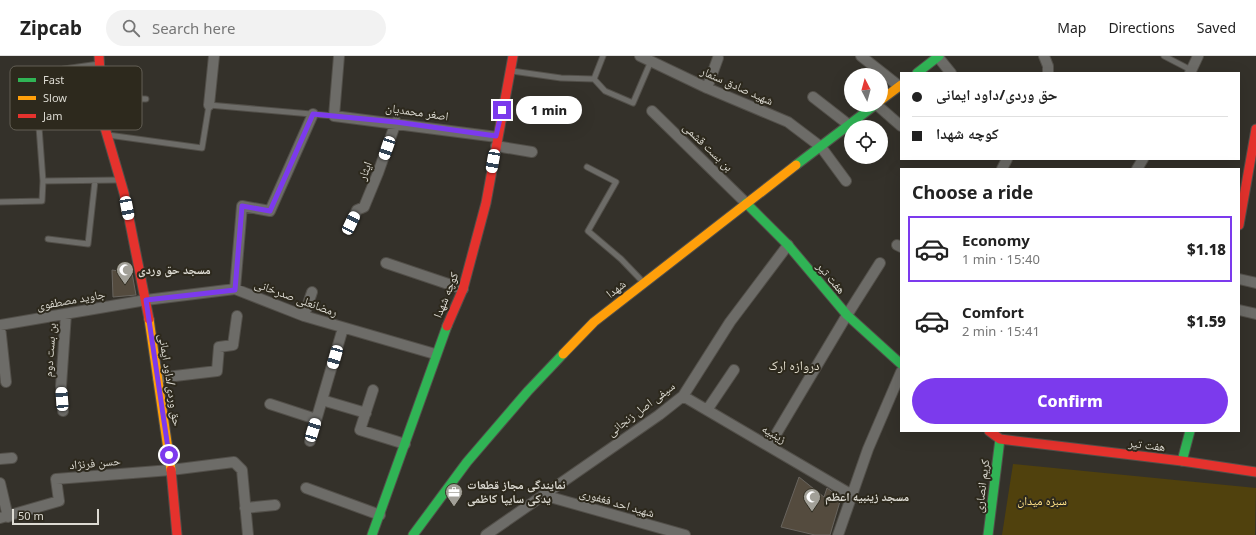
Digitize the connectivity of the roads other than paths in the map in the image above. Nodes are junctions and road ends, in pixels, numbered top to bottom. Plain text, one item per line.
1 (214, 56) edge
2 (339, 56) edge
3 (513, 56) edge
4 (603, 56) edge
5 (640, 56) edge
6 (861, 56) edge
7 (938, 56) edge
8 (1044, 56) edge
9 (1164, 56) edge
10 (1198, 56) edge
11 (718, 58) dead end
12 (100, 60) edge
13 (651, 61) junction
14 (76, 66) edge
15 (510, 71) junction
16 (917, 72) edge
17 (950, 72) edge
18 (1048, 72) edge
19 (1190, 72) edge
20 (594, 78) junction
21 (900, 86) edge
22 (707, 88) junction
23 (888, 95) edge
24 (813, 97) dead end
25 (142, 99) edge
26 (146, 99) dead end
27 (209, 105) junction
28 (652, 111) dead end
29 (867, 112) edge
30 (884, 112) edge
31 (313, 114) junction
32 (334, 116) junction
33 (856, 120) edge
34 (844, 121) edge
35 (396, 122) junction
36 (900, 125) edge
37 (844, 129) edge
38 (1256, 129) edge
39 (39, 130) edge
40 (106, 130) edge
41 (107, 135) junction
42 (496, 141) junction
43 (821, 147) junction
44 (532, 152) dead end
45 (587, 167) dead end
46 (95, 180) junction
47 (120, 180) junction
48 (43, 181) junction
49 (846, 181) dead end
50 (0, 202) edge
51 (746, 203) junction
52 (1240, 220) edge
53 (351, 223) dead end
54 (48, 239) dead end
55 (788, 245) junction
56 (386, 263) dead end
57 (880, 263) dead end
58 (1240, 279) edge
59 (644, 283) junction
60 (1256, 283) edge
61 (235, 290) junction
62 (463, 290) junction
63 (312, 292) dead end
64 (146, 300) junction
65 (1240, 310) edge
66 (66, 314) junction
67 (1256, 314) edge
68 (847, 315) junction
69 (237, 316) dead end
70 (304, 316) junction
71 (0, 326) edge
72 (343, 328) junction
73 (435, 354) junction
74 (900, 363) edge
75 (734, 370) dead end
76 (900, 374) edge
77 (158, 378) junction
78 (6, 382) dead end
79 (373, 390) dead end
80 (683, 396) junction
81 (322, 400) junction
82 (270, 404) dead end
83 (707, 410) junction
84 (63, 411) dead end
85 (366, 413) junction
86 (316, 419) junction
87 (991, 432) edge
88 (1190, 432) edge
89 (1000, 438) edge
90 (310, 441) dead end
91 (405, 444) junction
92 (769, 446) junction
93 (12, 458) dead end
94 (0, 459) edge
95 (1182, 461) junction
96 (171, 470) junction
97 (1256, 472) edge
98 (1256, 477) edge
99 (0, 483) edge
100 (306, 488) dead end
101 (852, 495) junction
102 (543, 496) junction
103 (275, 505) dead end
104 (245, 508) junction
105 (380, 515) junction
106 (4, 517) edge
107 (177, 535) edge
108 (248, 535) edge
109 (372, 535) edge
110 (413, 535) edge
111 (486, 535) edge
112 (685, 535) edge
113 (838, 535) edge
114 (988, 535) edge

1 - 27 street
2 - 32 street
3 - 15 street, کوچه شهدا
4 - 20 lane
5 - 13 street, شهید صادق سنمار
6 - 21 street
7 - 16 street
7 - 17 street
8 - 18 street
9 - 19 lane
10 - 19 street
11 - 22 street
12 - 14 lane
13 - 20 lane
13 - 22 street, شهید صادق سنمار
15 - 20 lane
15 - 42 street, کوچه شهدا
21 - 23 street
22 - 43 street, شهید صادق سنمار
24 - 34 street
25 - 26 lane
27 - 31 lane
27 - 41 lane
28 - 51 street, بن بست قشمی
29 - 33 street, شهدا
30 - 36 street
31 - 32 lane
31 - 61 street
32 - 35 street, اصغر محمدیان
35 - 42 street, اصغر محمدیان
35 - 53 street, ایثار
37 - 43 street, شهدا
38 - 52 street
39 - 48 lane
40 - 41 street, حق وردی/داود ایمانی
41 - 47 street, حق وردی/داود ایمانی
42 - 44 street, اصغر محمدیان
42 - 62 street, کوچه شهدا
43 - 49 street, شهید صادق سنمار
43 - 51 street, شهدا
45 - 59 lane
46 - 47 lane
46 - 48 lane
46 - 54 lane
47 - 64 street, حق وردی/داود ایمانی
48 - 50 lane
51 - 55 street, هفت تیر
51 - 59 street, شهدا
55 - 68 street, هفت تیر
55 - 80 street, سیفی اصل زنجانی
56 - 62 street
57 - 68 street
58 - 60 street
59 - 110 street, شهدا
61 - 64 street, رمضانعلی صدرخانی
61 - 70 street, رمضانعلی صدرخانی
62 - 73 street, کوچه شهدا
63 - 70 street
64 - 66 street, جاوید مصطفوی
64 - 77 street, حق وردی/داود ایمانی
65 - 67 street
66 - 71 street, جاوید مصطفوی
66 - 84 street, بن بست دوم
68 - 74 street, هفت تیر
68 - 92 street
69 - 77 street
70 - 72 street, رمضانعلی صدرخانی
71 - 78 street
72 - 73 street, رمضانعلی صدرخانی
72 - 81 street
73 - 91 street, کوچه شهدا
75 - 83 street
76 - 101 street
77 - 96 street, حق وردی/داود ایمانی
79 - 85 street
80 - 83 street, زینبیه
80 - 102 street, سیفی اصل زنجانی
81 - 85 street
81 - 86 street
82 - 86 street
83 - 92 street, زینبیه
85 - 91 street
86 - 90 street
87 - 89 street, هفت تیر
88 - 95 street
89 - 95 street, هفت تیر
89 - 98 street
89 - 114 street, کریم انصاری
91 - 105 street, کوچه شهدا
92 - 101 street, زینبیه
93 - 94 street
95 - 97 street, هفت تیر
96 - 104 street
96 - 106 street, حسن فرنژاد
96 - 107 street, حق وردی/داود ایمانی
99 - 106 street
100 - 105 street
101 - 113 street
102 - 111 street, سیفی اصل زنجانی
102 - 112 street, شهید احد فغفوری
103 - 104 street
104 - 108 street
105 - 109 street, کوچه شهدا

